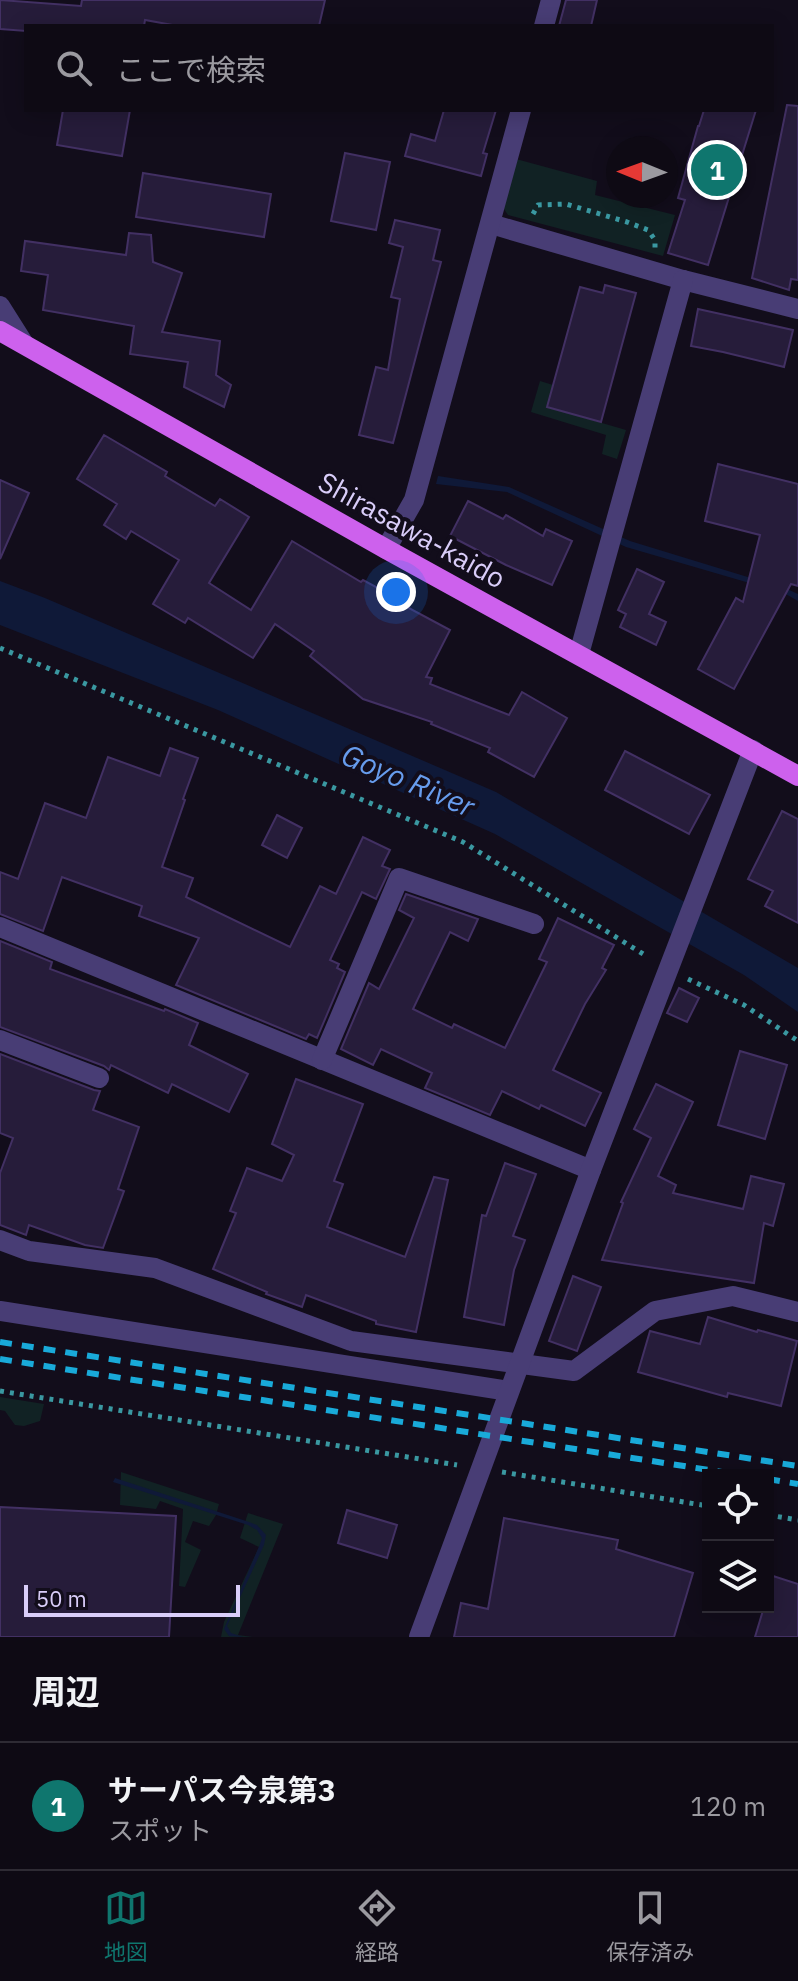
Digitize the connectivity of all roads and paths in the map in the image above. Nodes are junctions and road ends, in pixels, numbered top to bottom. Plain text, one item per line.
1 (551, 0) edge
2 (545, 24) edge
3 (520, 112) edge
4 (491, 224) junction
5 (524, 233) junction
6 (650, 270) junction
7 (683, 280) junction
8 (0, 306) edge
9 (798, 309) edge
10 (0, 331) edge
11 (24, 344) junction
12 (386, 549) junction
13 (0, 648) edge
14 (579, 654) junction
15 (753, 750) junction
16 (798, 776) edge
17 (534, 924) dead end
18 (0, 927) edge
19 (668, 969) junction
20 (0, 1040) edge
21 (798, 1041) edge
22 (322, 1060) junction
23 (99, 1078) dead end
24 (591, 1170) junction
25 (0, 1240) edge
26 (0, 1311) edge
27 (798, 1312) edge
28 (520, 1362) junction
29 (0, 1391) edge
30 (509, 1391) junction
31 (480, 1468) junction
32 (702, 1505) edge
33 (774, 1516) edge
34 (798, 1520) edge
35 (419, 1637) edge

1 - 2 street
3 - 4 street
4 - 5 street
4 - 12 street
5 - 6 street
5 - 6 path
6 - 7 street
7 - 9 street
7 - 14 street
8 - 11 street
10 - 11 main road, Shirasawa-kaido
11 - 12 main road, Shirasawa-kaido
12 - 14 main road, Shirasawa-kaido
13 - 19 path
14 - 15 main road, Shirasawa-kaido
15 - 16 main road, Shirasawa-kaido
15 - 19 street
17 - 22 street
18 - 22 street
19 - 21 path
19 - 24 street
20 - 23 street
22 - 24 street
24 - 28 street
25 - 28 street
26 - 30 street
27 - 28 street
28 - 30 street
29 - 31 path
30 - 31 street
31 - 32 path
31 - 35 street
33 - 34 path

